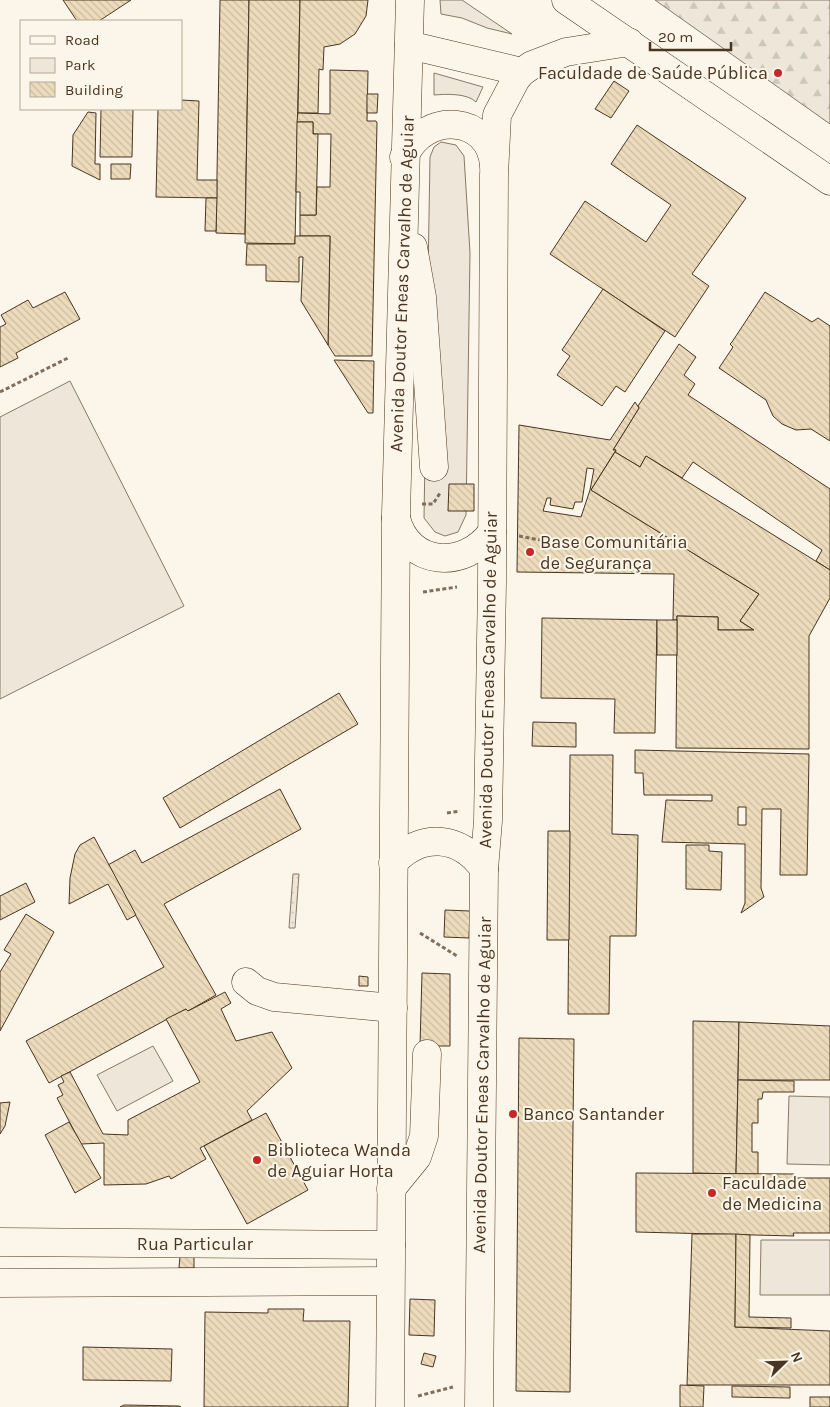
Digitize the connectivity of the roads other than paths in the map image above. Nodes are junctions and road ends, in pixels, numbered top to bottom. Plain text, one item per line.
1 (410, 0) edge
2 (566, 0) edge
3 (629, 42) junction
4 (409, 45) junction
5 (522, 72) junction
6 (404, 157) junction
7 (494, 175) junction
8 (830, 181) edge
9 (402, 220) junction
10 (434, 467) dead end
11 (396, 514) junction
12 (492, 532) junction
13 (393, 863) junction
14 (484, 869) junction
15 (246, 982) dead end
16 (393, 1008) junction
17 (427, 1054) dead end
18 (391, 1189) junction
19 (0, 1242) edge
20 (390, 1245) junction
21 (390, 1281) junction
22 (0, 1283) edge
23 (390, 1405) edge
24 (480, 1407) edge

1 - 4 street, Avenida Doutor Eneas Carvalho de Aguiar
2 - 3 street
3 - 5 street, Avenida Doutor Eneas Carvalho de Aguiar
3 - 8 street
4 - 5 street
4 - 6 street, Avenida Doutor Eneas Carvalho de Aguiar
5 - 7 street, Avenida Doutor Eneas Carvalho de Aguiar
6 - 7 street
6 - 9 street, Avenida Doutor Eneas Carvalho de Aguiar
7 - 12 street, Avenida Doutor Eneas Carvalho de Aguiar
9 - 10 street
9 - 11 street, Avenida Doutor Eneas Carvalho de Aguiar
11 - 12 street
11 - 13 street, Avenida Doutor Eneas Carvalho de Aguiar
12 - 14 street, Avenida Doutor Eneas Carvalho de Aguiar
13 - 14 street
13 - 16 street, Avenida Doutor Eneas Carvalho de Aguiar
14 - 24 street, Avenida Doutor Eneas Carvalho de Aguiar
15 - 16 street
16 - 18 street, Avenida Doutor Eneas Carvalho de Aguiar
17 - 18 street
18 - 20 street, Avenida Doutor Eneas Carvalho de Aguiar
19 - 20 street, Rua Particular
20 - 21 street, Avenida Doutor Eneas Carvalho de Aguiar
21 - 22 street
21 - 23 street, Avenida Doutor Eneas Carvalho de Aguiar

